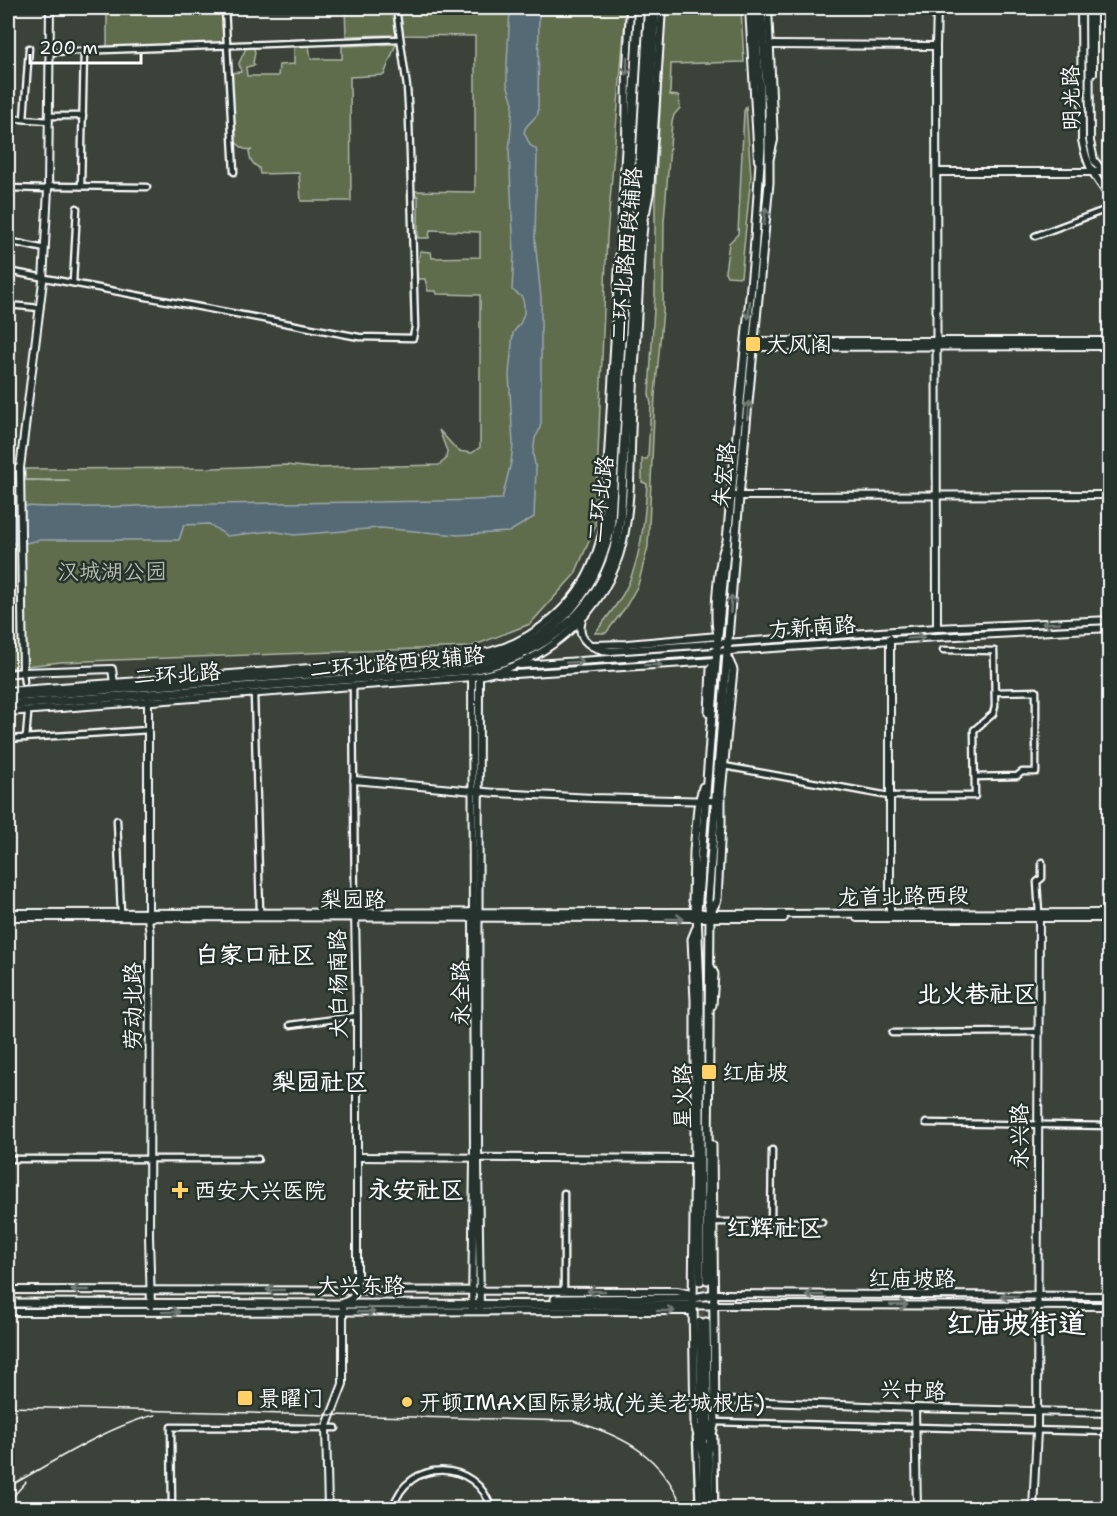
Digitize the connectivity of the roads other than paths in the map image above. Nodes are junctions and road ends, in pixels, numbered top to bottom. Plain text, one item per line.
1 (50, 8) edge
2 (225, 8) edge
3 (396, 8) edge
4 (630, 8) edge
5 (639, 8) edge
6 (649, 8) edge
7 (655, 8) edge
8 (662, 8) edge
9 (749, 8) edge
10 (754, 8) edge
11 (761, 8) edge
12 (768, 8) edge
13 (937, 8) edge
14 (1082, 8) edge
15 (1091, 8) edge
16 (400, 39) junction
17 (763, 41) junction
18 (226, 45) junction
19 (936, 46) junction
20 (29, 48) dead end
21 (84, 51) junction
22 (50, 52) junction
23 (1085, 66) junction
24 (1090, 100) junction
25 (83, 116) junction
26 (8, 118) edge
27 (49, 118) junction
28 (24, 119) junction
29 (759, 170) junction
30 (234, 172) dead end
31 (937, 172) junction
32 (1090, 172) junction
33 (1106, 172) edge
34 (1110, 182) edge
35 (81, 186) junction
36 (147, 187) dead end
37 (8, 188) edge
38 (48, 188) junction
39 (1110, 196) edge
40 (649, 200) junction
41 (77, 208) dead end
42 (1110, 208) edge
43 (643, 217) junction
44 (1035, 236) dead end
45 (639, 237) junction
46 (8, 241) edge
47 (45, 249) junction
48 (8, 271) edge
49 (44, 278) junction
50 (73, 283) junction
51 (8, 305) edge
52 (40, 308) junction
53 (1110, 341) edge
54 (938, 343) junction
55 (754, 344) junction
56 (1110, 346) edge
57 (8, 468) edge
58 (20, 468) junction
59 (1110, 495) edge
60 (730, 496) junction
61 (937, 496) junction
62 (739, 497) junction
63 (582, 619) junction
64 (1110, 620) edge
65 (937, 628) junction
66 (1110, 628) edge
67 (890, 632) junction
68 (718, 639) junction
69 (890, 640) junction
70 (729, 642) junction
71 (943, 650) dead end
72 (717, 652) junction
73 (728, 655) junction
74 (716, 661) junction
75 (517, 666) junction
76 (23, 672) junction
77 (490, 673) junction
78 (8, 674) edge
79 (476, 676) junction
80 (24, 682) dead end
81 (114, 683) junction
82 (353, 685) junction
83 (8, 691) edge
84 (995, 692) junction
85 (254, 693) junction
86 (8, 697) edge
87 (148, 700) junction
88 (8, 705) edge
89 (8, 712) edge
90 (28, 714) dead end
91 (148, 730) junction
92 (26, 738) junction
93 (8, 739) edge
94 (723, 766) junction
95 (975, 777) junction
96 (354, 780) junction
97 (476, 791) junction
98 (889, 796) junction
99 (703, 800) junction
100 (718, 803) junction
101 (117, 820) dead end
102 (1042, 862) dead end
103 (260, 912) junction
104 (122, 913) junction
105 (355, 914) junction
106 (1110, 914) edge
107 (8, 915) edge
108 (148, 915) junction
109 (476, 915) junction
110 (709, 916) junction
111 (890, 916) junction
112 (1039, 916) junction
113 (698, 918) junction
114 (1110, 918) edge
115 (708, 962) junction
116 (694, 988) junction
117 (700, 1008) junction
118 (357, 1016) junction
119 (290, 1025) dead end
120 (1038, 1032) junction
121 (892, 1033) dead end
122 (697, 1044) junction
123 (697, 1091) junction
124 (926, 1123) dead end
125 (1037, 1124) junction
126 (1110, 1126) edge
127 (695, 1131) junction
128 (708, 1131) junction
129 (700, 1144) junction
130 (712, 1149) junction
131 (772, 1150) dead end
132 (357, 1157) junction
133 (150, 1158) junction
134 (9, 1159) edge
135 (258, 1159) dead end
136 (476, 1159) junction
137 (694, 1159) junction
138 (564, 1193) dead end
139 (714, 1222) junction
140 (771, 1222) junction
141 (822, 1222) dead end
142 (8, 1290) edge
143 (150, 1290) junction
144 (357, 1291) junction
145 (564, 1291) junction
146 (714, 1294) junction
147 (1110, 1296) edge
148 (1037, 1297) junction
149 (351, 1299) junction
150 (476, 1300) junction
151 (8, 1301) edge
152 (151, 1301) junction
153 (343, 1303) junction
154 (693, 1304) junction
155 (714, 1305) junction
156 (1036, 1306) junction
157 (1110, 1306) edge
158 (8, 1312) edge
159 (151, 1312) junction
160 (343, 1312) junction
161 (703, 1322) tunnel mouth
162 (715, 1400) junction
163 (915, 1408) junction
164 (1037, 1412) junction
165 (1110, 1413) edge
166 (714, 1421) junction
167 (695, 1425) junction
168 (915, 1426) junction
169 (326, 1428) junction
170 (336, 1428) dead end
171 (1037, 1431) junction
172 (1110, 1432) edge
173 (705, 1450) junction
174 (172, 1509) edge
175 (328, 1509) edge
176 (393, 1509) edge
177 (491, 1509) edge
178 (699, 1509) edge
179 (704, 1509) edge
180 (710, 1509) edge
181 (715, 1509) edge
182 (917, 1509) edge
183 (1033, 1509) edge

1 - 22 main road
2 - 18 street
3 - 16 street
4 -> 81 main road, 二环北路西段辅路
5 - 86 highway, 二环北路
6 - 45 highway, 二环北路
7 - 43 highway
8 - 40 main road, 二环北路西段辅路
9 - 29 main road, 朱宏路
10 - 17 highway
11 - 17 highway
12 - 17 main road
13 - 19 main road
14 - 23 main road
15 - 23 main road, 明光路
15 - 24 main road
16 - 18 street
16 - 50 street
17 - 19 main road
17 - 29 main road, 朱宏路
55 -> 17 main road, 朱宏路
18 - 21 street
18 - 30 street
19 - 31 main road
20 - 28 street
21 - 22 street
21 - 25 street
22 - 27 main road
23 - 24 main road, 明光路
23 - 32 main road, 明光路
24 - 33 main road, 明光路
25 - 27 street
25 - 35 street
26 - 28 street
27 - 28 street
27 - 38 main road
29 -> 60 main road, 朱宏路
31 - 32 main road
31 - 54 main road
32 - 33 main road
32 - 39 main road, 明光路
33 - 34 main road, 明光路
35 - 36 street
35 - 38 street
37 - 38 street
38 - 47 main road
40 - 43 main road
40 - 45 main road, 二环北路西段辅路
41 - 50 street
42 - 44 street
43 - 45 highway
45 - 63 main road, 二环北路西段辅路
45 - 88 highway, 二环北路
46 - 47 street
47 - 49 main road
48 - 49 street
49 - 50 street
49 - 52 main road
51 - 52 street
52 - 58 main road
53 - 54 main road
54 - 55 main road
54 - 56 main road
54 - 61 main road
62 -> 55 main road, 朱宏路
57 - 58 street
58 - 76 main road
59 - 61 main road
60 - 62 main road
60 - 68 main road, 朱宏路
61 - 62 main road
61 - 65 main road
70 -> 62 main road, 朱宏路
63 - 68 main road, 方新南路
63 - 75 main road, 二环北路西段辅路
64 -> 65 main road, 方新南路
65 - 67 main road, 方新南路
69 -> 66 main road, 方新南路
67 - 69 main road
67 - 70 main road, 方新南路
68 - 70 main road, 方新南路
68 - 72 main road, 朱宏路
69 - 73 main road, 方新南路
69 - 98 main road
70 - 73 main road, 朱宏路
71 - 84 street
72 - 73 main road, 方新南路
72 - 74 main road, 朱宏路
75 -> 72 main road, 方新南路
73 - 94 main road
73 - 100 main road, 朱宏路
77 -> 74 main road
74 - 99 main road, 朱宏路
75 - 77 main road, 二环北路西段辅路
76 - 78 main road
76 - 80 street
76 - 81 main road
77 - 79 main road, 二环北路西段辅路
79 - 82 main road, 二环北路西段辅路
79 - 97 main road, 永全路
81 - 83 main road, 二环北路西段辅路
82 - 85 main road, 二环北路西段辅路
82 - 96 street, 大白杨南路
84 - 95 street
84 - 95 street
85 - 87 main road, 二环北路西段辅路
85 - 103 street
87 - 89 main road, 二环北路西段辅路
87 - 91 main road, 劳动北路
90 - 92 street
91 - 92 street
91 - 108 main road, 劳动北路
92 - 93 street
94 - 98 street
94 - 100 main road
95 - 98 street
96 - 97 main road
96 - 105 street, 大白杨南路
97 - 99 main road
97 - 109 main road, 永全路
98 - 111 main road
99 - 100 main road
99 - 113 main road, 朱宏路
100 - 110 main road, 朱宏路
101 - 104 street
102 - 112 street, 永兴路
103 - 105 main road, 梨园路
103 - 108 main road, 梨园路
104 - 107 main road, 梨园路
104 - 108 main road, 梨园路
105 - 108 main road, 梨园路
105 - 109 main road, 梨园路
105 - 118 main road, 大白杨南路
106 - 112 main road, 龙首北路西段
107 - 108 main road, 梨园路
108 - 133 main road, 劳动北路
109 - 113 main road, 梨园路
109 - 136 main road, 永全路
110 - 111 main road, 龙首北路西段
110 - 113 main road, 龙首北路西段
110 - 115 main road, 星火路
111 - 112 main road, 龙首北路西段
112 - 114 main road, 龙首北路西段
112 - 120 main road, 永兴路
113 - 116 main road
113 - 117 main road, 星火路
115 - 128 main road, 星火路
115 - 130 main road
116 - 117 main road
116 - 122 main road
117 - 122 main road, 星火路
118 - 119 street
118 - 132 main road, 大白杨南路
120 - 121 street
120 - 125 main road, 永兴路
122 - 123 main road, 星火路
123 - 127 main road
123 - 129 main road, 星火路
124 - 125 street
125 - 126 street
125 - 148 main road, 永兴路
127 - 129 main road
127 - 137 main road
128 - 129 main road, 星火路
128 - 130 main road
130 - 139 main road
131 - 140 street
132 - 136 main road
132 - 144 main road, 大白杨南路
133 - 134 street
133 - 135 street
133 - 143 main road, 劳动北路
136 - 137 main road
136 - 150 main road, 永全路
137 - 154 main road
138 - 145 street
139 - 140 street
139 - 146 main road
140 - 141 street
143 -> 142 main road
144 -> 143 main road
143 - 152 main road, 劳动北路
144 - 149 main road
144 - 150 main road
145 - 150 main road
154 -> 145 main road
148 -> 146 main road, 红庙坡路
146 - 154 main road, 大兴东路
146 - 155 main road
147 - 148 main road, 红庙坡路
148 - 156 main road, 永兴路
149 - 150 main road, 大兴东路
149 - 152 main road, 大兴东路
149 - 153 main road
150 - 153 main road, 大兴东路
150 - 154 main road, 大兴东路
150 -> 154 main road
160 -> 150 main road, 永全路
151 - 152 main road, 大兴东路
152 - 153 main road, 大兴东路
152 - 159 main road, 劳动北路
153 - 160 main road
154 - 155 main road, 大兴东路
154 - 167 main road
155 -> 156 main road, 红庙坡路
155 - 162 main road
156 - 157 main road, 红庙坡路
156 - 164 main road, 永兴路
158 - 159 main road
159 -> 160 main road
160 - 169 main road
161 - 173 main road
162 - 163 main road, 兴中路
162 - 166 main road
163 - 164 main road, 兴中路
163 - 168 main road
164 - 165 main road, 兴中路
164 - 171 main road, 永兴路
166 - 168 street
166 - 173 main road
166 - 181 street
167 - 173 main road
167 - 178 street
168 - 171 street
168 - 182 main road
169 - 170 street
169 - 174 street
169 - 175 main road
171 - 172 street
171 - 183 main road, 永兴路
173 - 179 main road
173 - 180 main road
176 - 177 street

